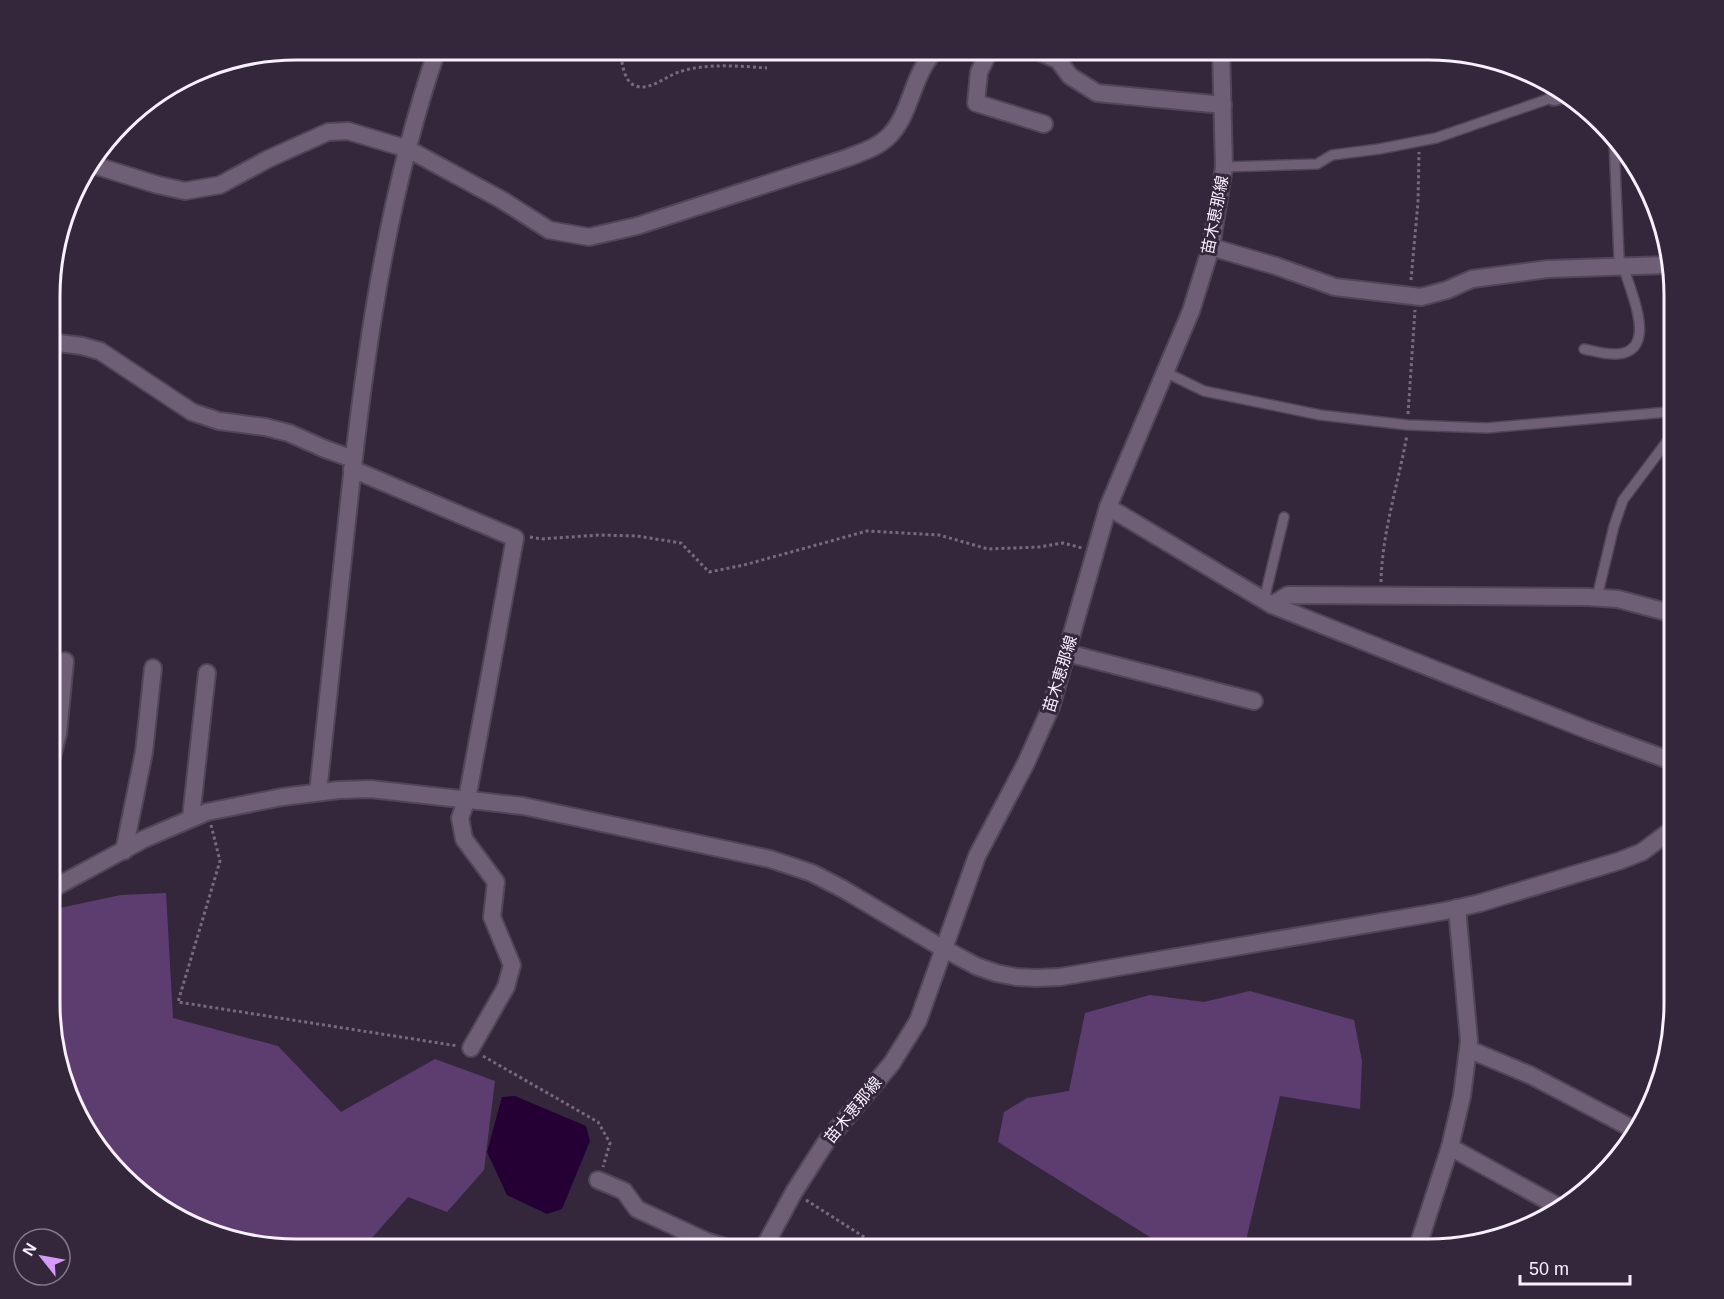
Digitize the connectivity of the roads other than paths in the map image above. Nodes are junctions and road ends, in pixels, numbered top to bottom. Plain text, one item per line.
1 (434, 60) edge
2 (927, 60) edge
3 (985, 60) edge
4 (1058, 60) edge
5 (1221, 60) edge
6 (1555, 97) edge
7 (1223, 105) junction
8 (1044, 124) dead end
9 (408, 149) junction
10 (1614, 151) edge
11 (99, 167) edge
12 (1224, 167) junction
13 (1211, 247) junction
14 (1662, 266) edge
15 (1624, 267) junction
16 (60, 343) edge
17 (1584, 349) dead end
18 (1165, 372) junction
19 (1664, 412) edge
20 (1664, 446) edge
21 (353, 464) junction
22 (1108, 507) junction
23 (1284, 517) dead end
24 (1597, 597) junction
25 (1268, 603) junction
26 (1664, 611) edge
27 (1067, 653) junction
28 (65, 661) dead end
29 (153, 668) dead end
30 (207, 673) dead end
31 (60, 693) edge
32 (1254, 701) dead end
33 (1664, 758) edge
34 (318, 792) junction
35 (468, 799) junction
36 (191, 818) junction
37 (1664, 837) edge
38 (124, 851) junction
39 (60, 885) edge
40 (1457, 908) junction
41 (944, 949) junction
42 (471, 1048) road end
43 (1468, 1049) junction
44 (1629, 1127) edge
45 (1450, 1147) junction
46 (598, 1180) road end
47 (1552, 1203) edge
48 (703, 1239) edge
49 (768, 1239) edge
50 (1424, 1239) edge

1 - 9 street
2 - 9 street
3 - 8 street
4 - 7 street
5 - 7 street, 苗木恵那線
6 - 12 lane
7 - 12 street, 苗木恵那線
9 - 11 street
9 - 21 street
10 - 15 lane
12 - 13 street, 苗木恵那線
13 - 15 street
13 - 18 street, 苗木恵那線
14 - 15 street
15 - 17 lane
16 - 21 street
18 - 19 lane
18 - 22 street, 苗木恵那線
20 - 24 lane
21 - 34 street
21 - 35 street
22 - 25 street
22 - 27 street, 苗木恵那線
23 - 25 lane
24 - 25 street
24 - 26 street
25 - 33 street
27 - 32 street
27 - 41 street, 苗木恵那線
28 - 31 street
29 - 38 street
30 - 36 street
34 - 35 street
34 - 36 street
35 - 41 street
35 - 42 street
36 - 38 street
37 - 40 street
38 - 39 street
40 - 41 street
40 - 43 street
41 - 49 street, 苗木恵那線
43 - 44 street
43 - 45 street
45 - 47 street
45 - 50 street
46 - 48 street

